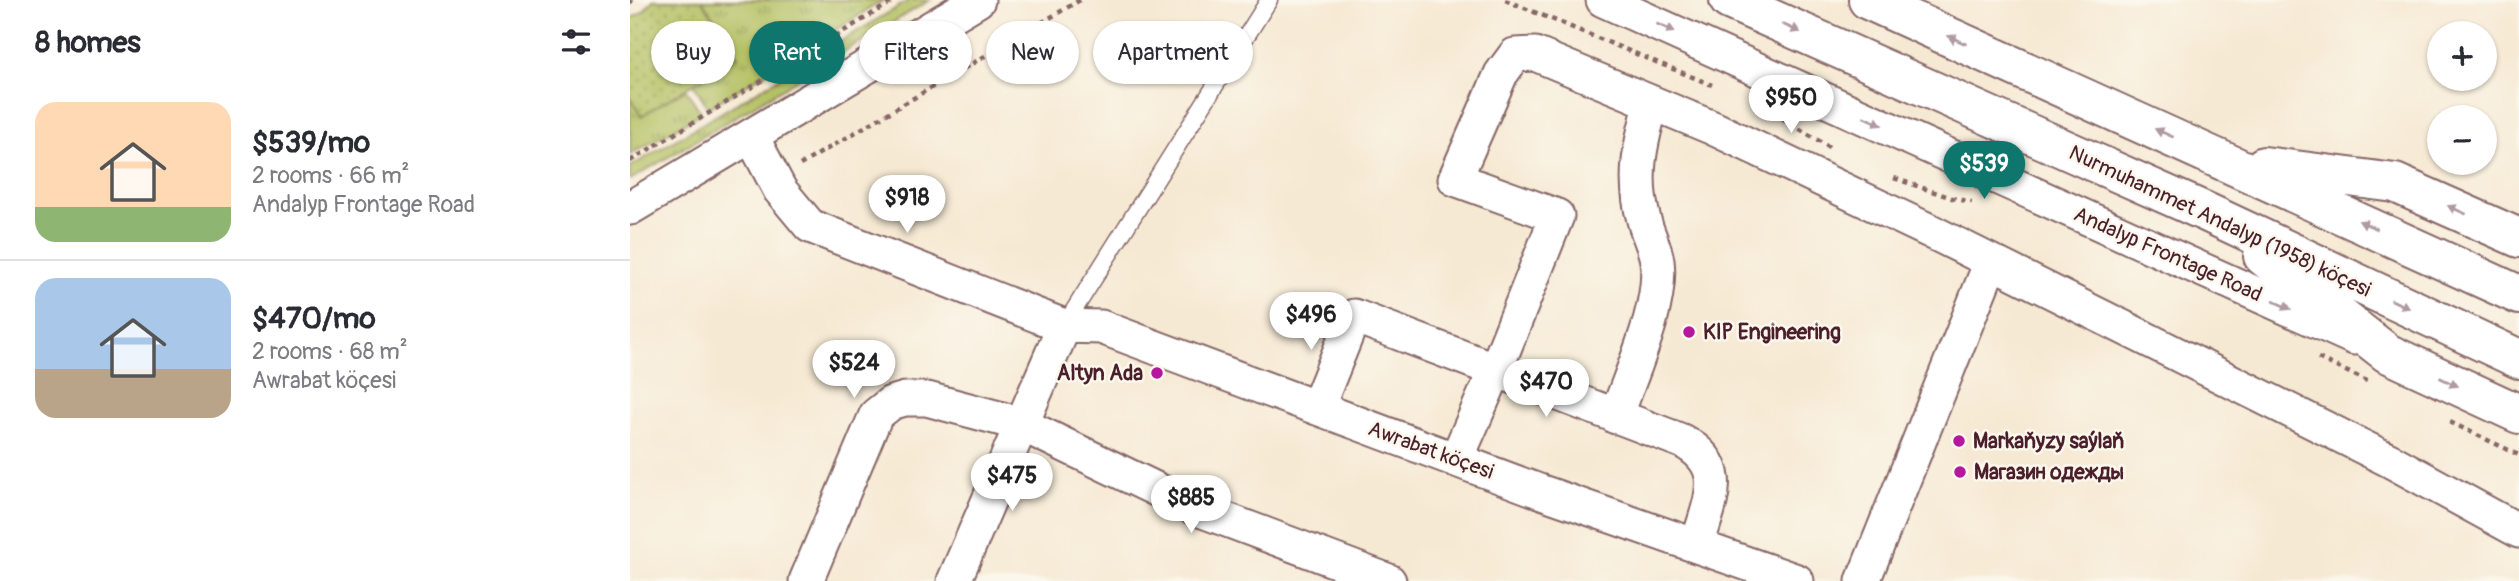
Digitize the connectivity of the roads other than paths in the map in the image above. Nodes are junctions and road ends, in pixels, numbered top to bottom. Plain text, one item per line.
1 (978, 0) edge
2 (1269, 0) edge
3 (1729, 0) edge
4 (1868, 0) edge
5 (1621, 4) edge
6 (1652, 103) junction
7 (752, 137) junction
8 (2226, 161) junction
9 (630, 208) edge
10 (2206, 212) junction
11 (2519, 238) edge
12 (1992, 262) junction
13 (2519, 295) edge
14 (1064, 326) junction
15 (2519, 359) edge
16 (2378, 368) junction
17 (1496, 369) junction
18 (1317, 408) junction
19 (2519, 414) edge
20 (1616, 416) junction
21 (1021, 424) junction
22 (1456, 460) junction
23 (2519, 531) edge
24 (1697, 546) junction
25 (806, 581) edge
26 (954, 581) edge
27 (1389, 581) edge
28 (1797, 581) edge
29 (1863, 581) edge

1 - 7 street
2 - 14 lane
3 -> 10 main road, Nurmuhammet Andalyp (1958) köçesi
8 -> 4 main road
5 -> 16 street, Andalyp Frontage Road
6 - 12 street
6 - 17 street
6 - 20 street
7 - 9 street
7 - 14 street, Awrabat köçesi
11 -> 8 main road
13 -> 8 main road
10 -> 15 main road, Nurmuhammet Andalyp (1958) köçesi
10 - 16 main road
12 - 23 street
12 - 29 street
14 - 18 street, Awrabat köçesi
14 - 21 street
16 -> 19 main road
17 - 18 street
17 - 20 street
17 - 22 street
18 - 22 street, Awrabat köçesi
20 - 24 street
21 - 25 street
21 - 26 street
21 - 27 street
22 - 24 street, Awrabat köçesi
24 - 28 street, Awrabat köçesi

